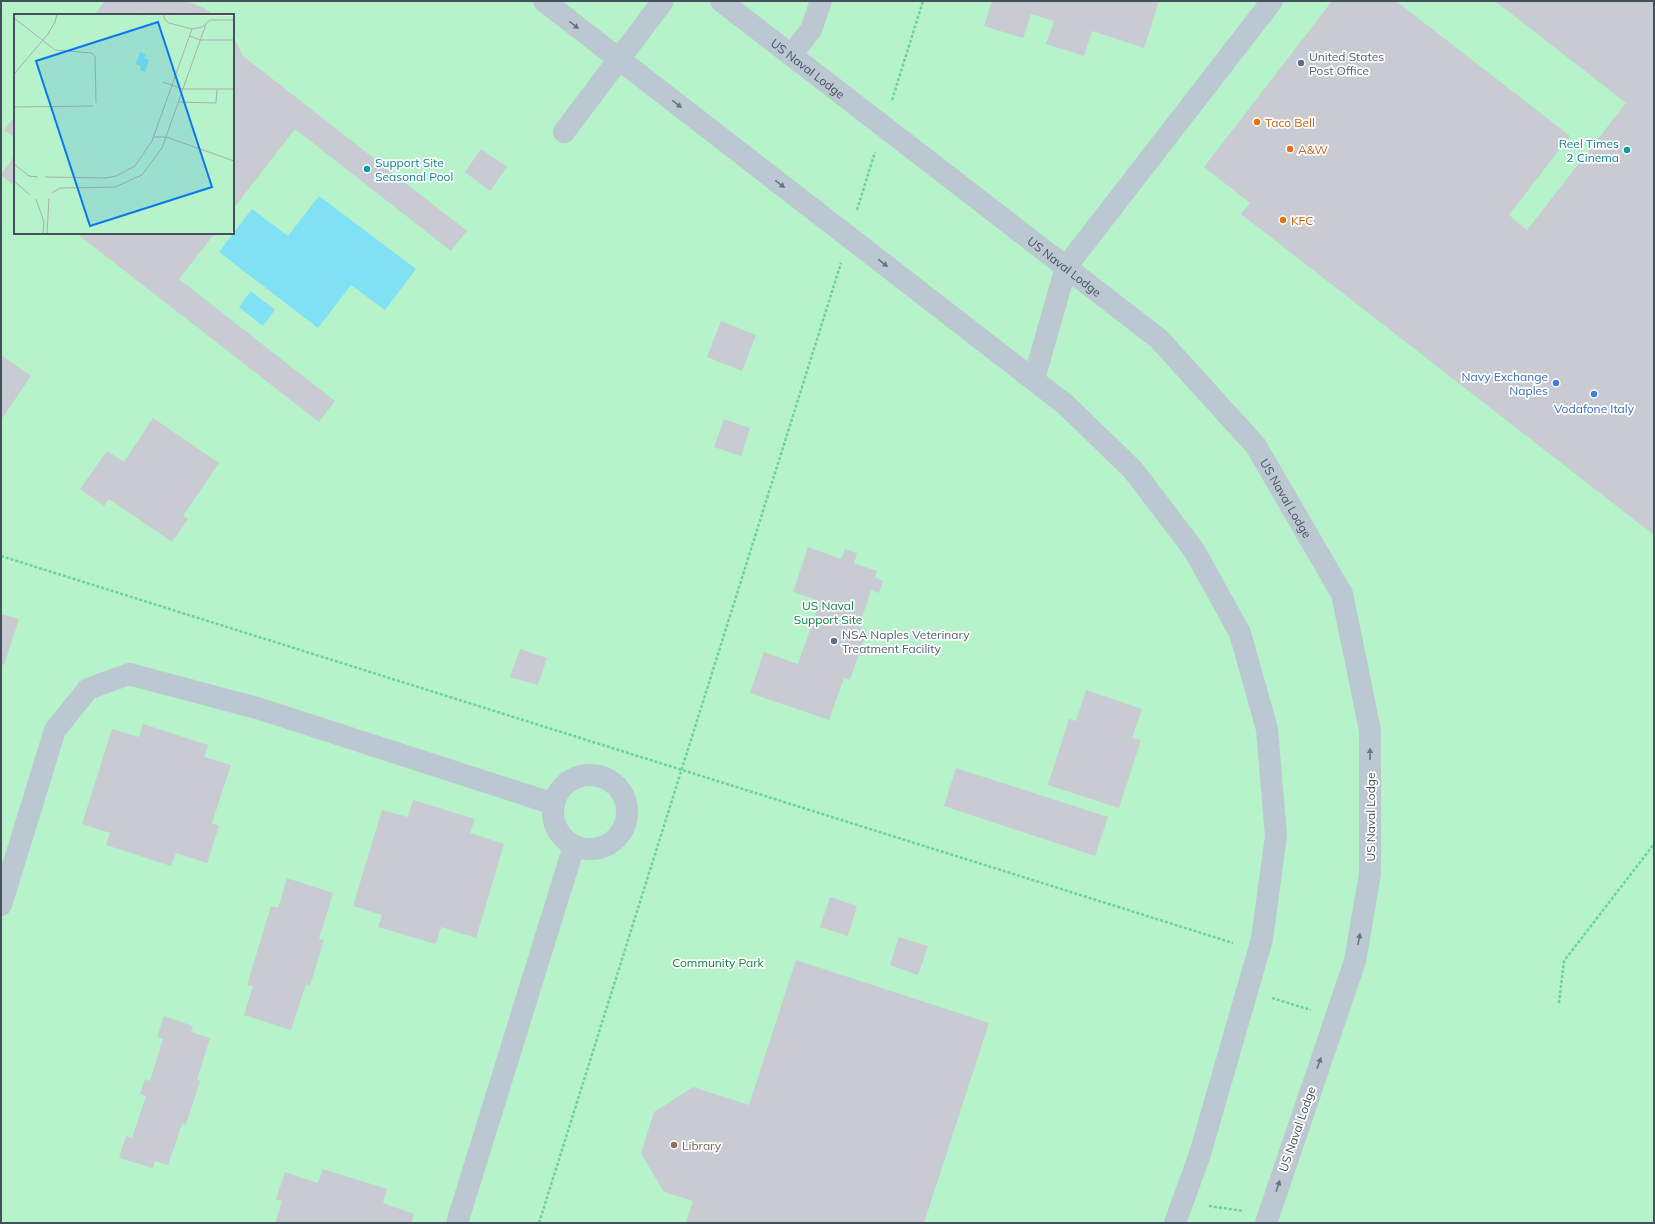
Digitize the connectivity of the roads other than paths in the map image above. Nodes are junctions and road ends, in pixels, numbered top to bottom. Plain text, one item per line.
1 (544, 1) edge
2 (663, 1) edge
3 (721, 1) edge
4 (821, 1) edge
5 (1272, 1) edge
6 (791, 55) junction
7 (619, 59) junction
8 (564, 132) dead end
9 (1066, 267) junction
10 (1034, 379) junction
11 (554, 804) junction
12 (574, 846) junction
13 (1, 905) edge
14 (1267, 1219) edge
15 (457, 1223) edge
16 (1175, 1223) edge

1 -> 7 street
2 - 7 street
3 - 6 street, US Naval Lodge
4 - 6 street
5 - 9 street
6 - 9 street, US Naval Lodge
7 - 8 street
7 -> 10 street
9 - 10 street
14 -> 9 street, US Naval Lodge
10 - 16 street
11 - 12 street
11 - 12 street
11 - 13 street
12 - 15 street

